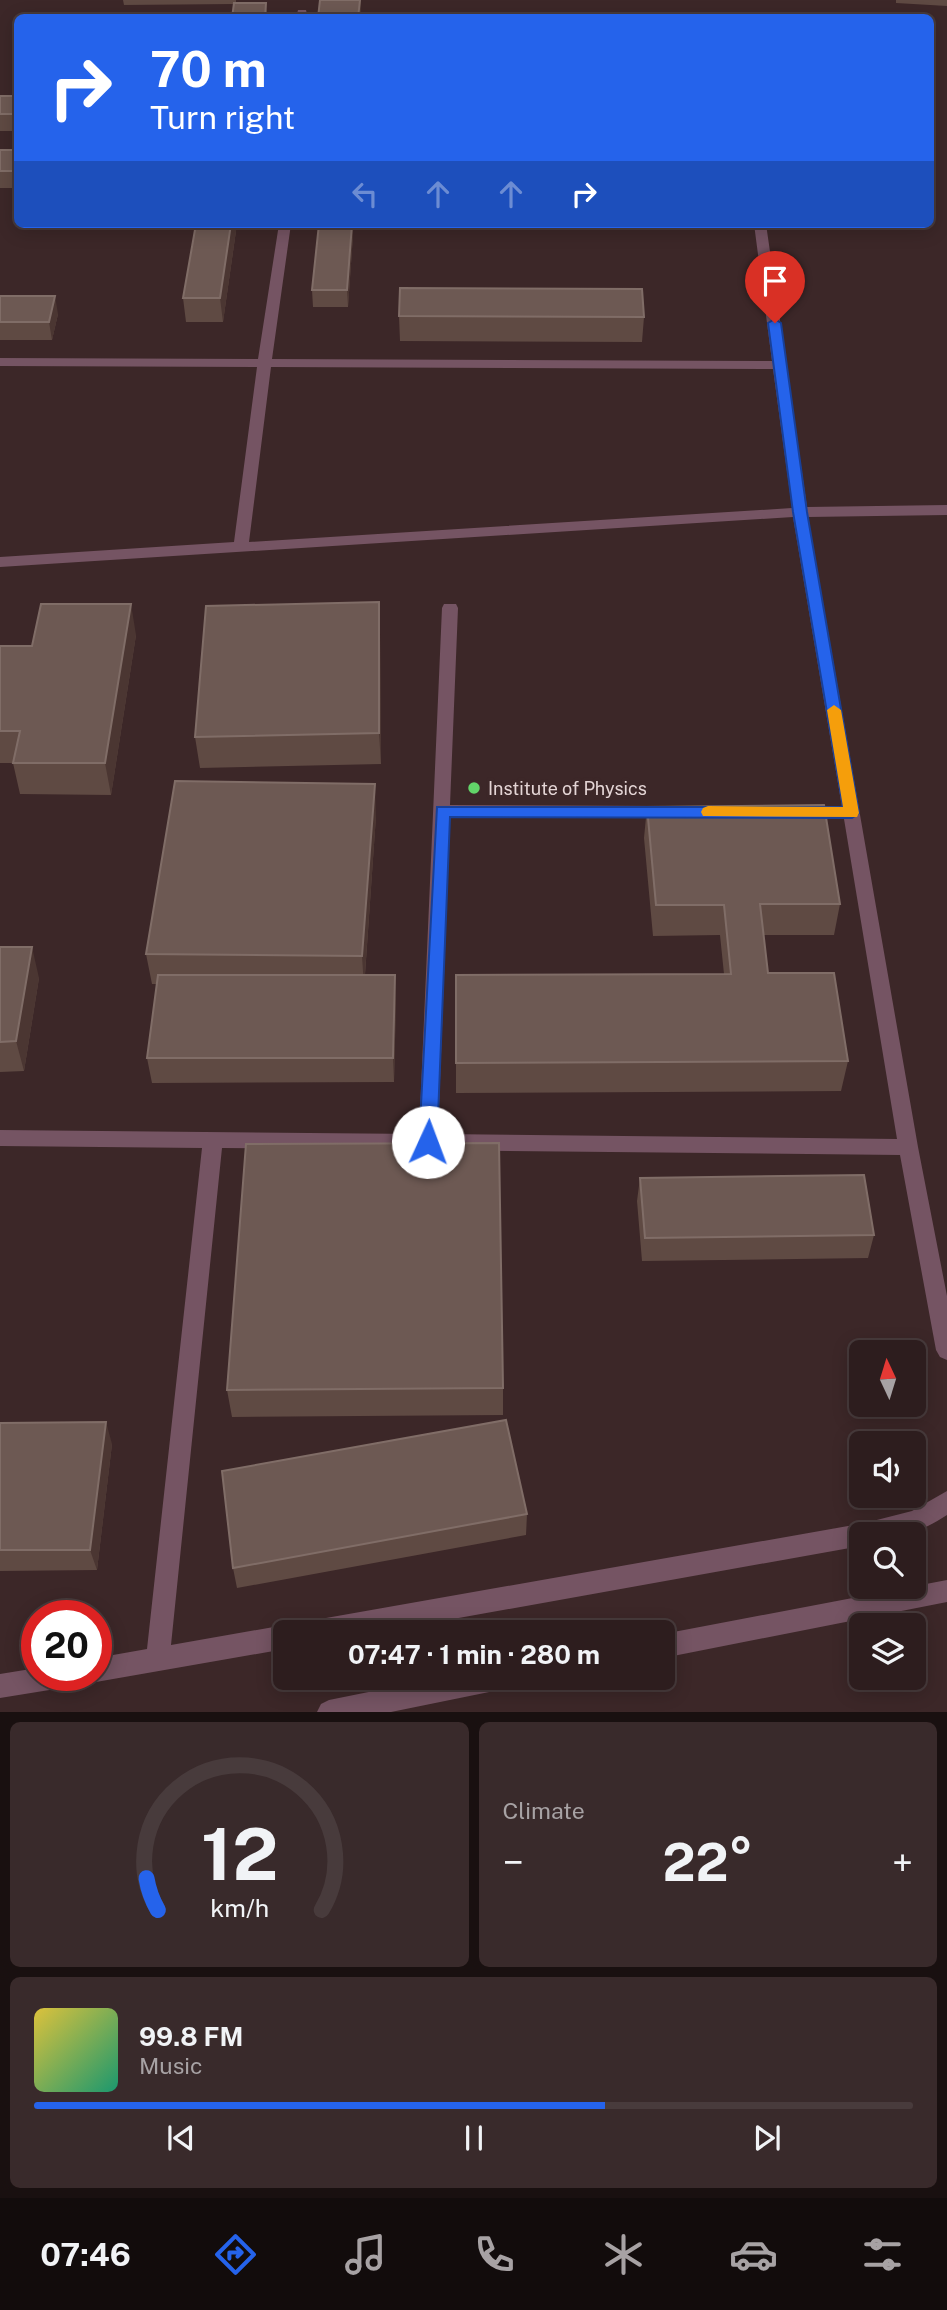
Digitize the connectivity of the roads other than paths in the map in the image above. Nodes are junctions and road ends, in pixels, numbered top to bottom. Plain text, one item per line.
1 (284, 228) edge
2 (761, 228) edge
3 (0, 362) edge
4 (264, 364) junction
5 (780, 365) junction
6 (947, 510) edge
7 (800, 512) junction
8 (241, 546) junction
9 (0, 562) edge
10 (450, 608) dead end
11 (442, 811) junction
12 (688, 812) edge
13 (783, 812) edge
14 (852, 813) junction
15 (0, 1138) edge
16 (214, 1140) junction
17 (428, 1142) junction
18 (908, 1147) junction
19 (947, 1350) edge
20 (947, 1502) edge
21 (947, 1591) edge
22 (382, 1620) edge
23 (273, 1639) edge
24 (675, 1644) edge
25 (158, 1660) junction
26 (112, 1667) edge
27 (21, 1683) edge
28 (0, 1686) edge
29 (439, 1690) edge
30 (329, 1712) edge

1 - 4 street
2 - 5 street
3 - 4 street
4 - 5 street
4 - 8 street
5 - 7 street
6 - 7 street
7 - 8 street
7 - 14 street
8 - 9 street
10 - 11 street
11 - 12 street
11 - 17 street
13 - 14 street
14 - 18 street
15 - 16 street
16 - 17 street
16 - 25 street
17 - 18 street
18 - 19 street
20 - 22 street
21 - 24 street
23 - 25 street
25 - 26 street
27 - 28 street
29 - 30 street

